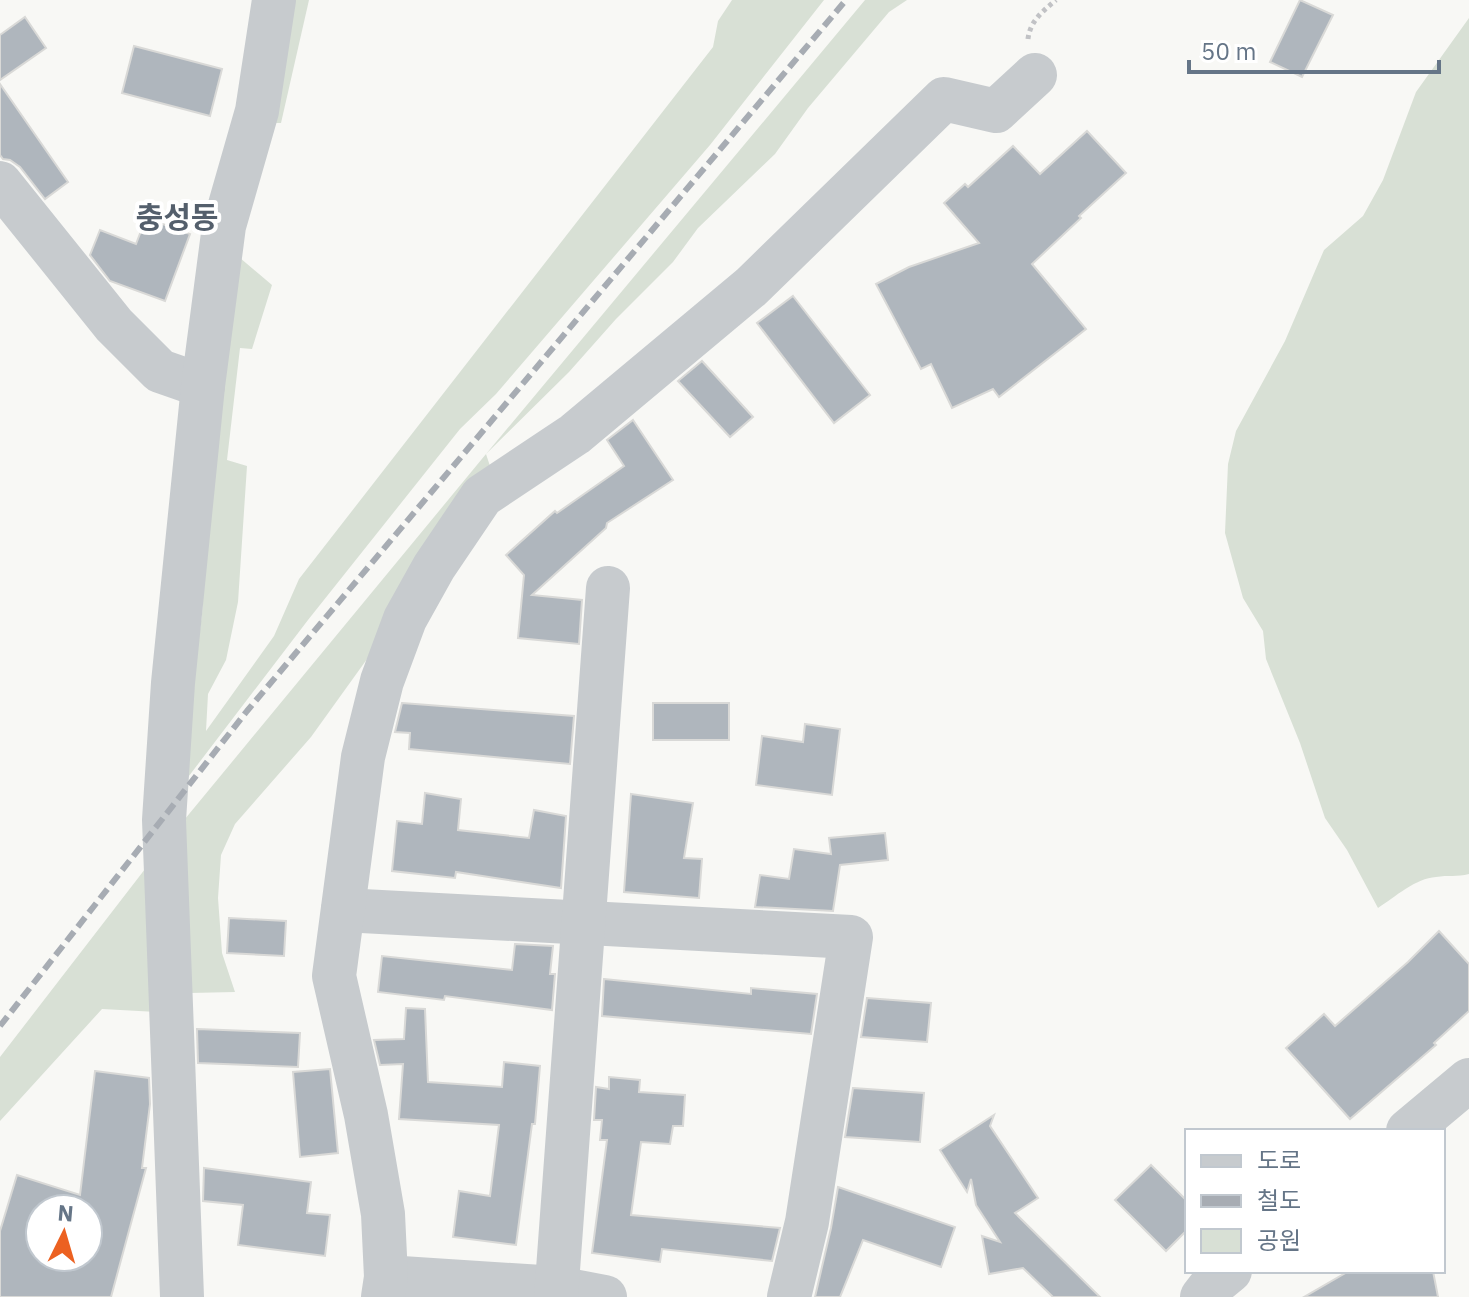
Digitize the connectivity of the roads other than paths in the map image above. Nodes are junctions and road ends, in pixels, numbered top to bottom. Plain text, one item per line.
1 (274, 0) edge
2 (1035, 75) dead end
3 (0, 183) edge
4 (203, 386) junction
5 (608, 588) dead end
6 (343, 910) junction
7 (584, 924) junction
8 (1469, 1080) edge
9 (1410, 1129) edge
10 (1228, 1273) edge
11 (385, 1287) edge
12 (557, 1292) edge
13 (182, 1297) edge
14 (605, 1297) edge
15 (789, 1297) edge
16 (1202, 1297) edge

1 - 4 street
2 - 6 street
3 - 4 street
4 - 13 street
5 - 7 street
6 - 7 street
6 - 11 street
7 - 12 street
7 - 15 street
8 - 9 street
10 - 16 street
11 - 12 street
12 - 14 street

